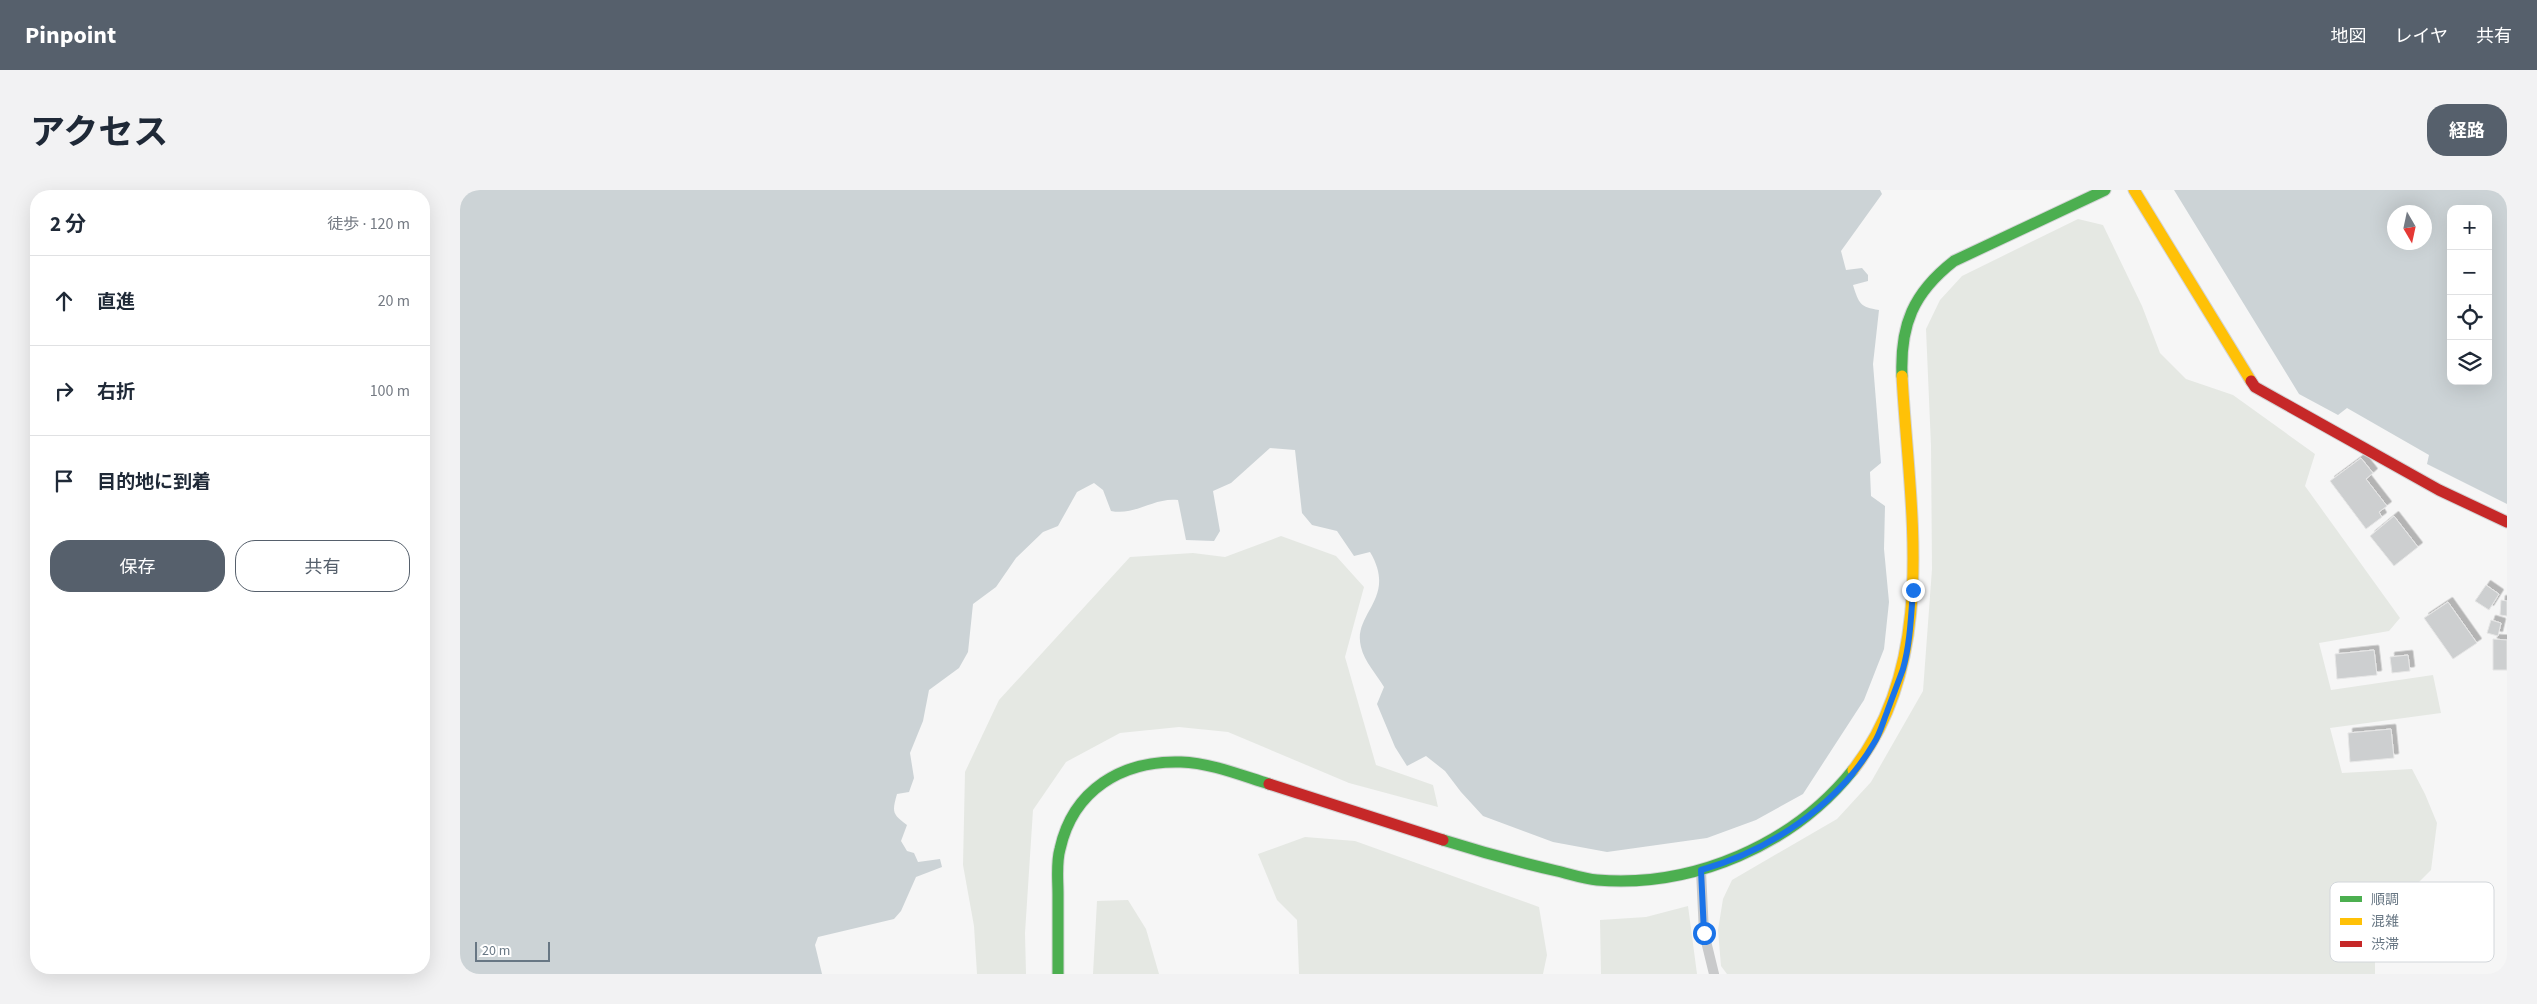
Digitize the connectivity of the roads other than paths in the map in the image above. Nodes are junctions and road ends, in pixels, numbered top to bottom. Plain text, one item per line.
1 (2104, 190) edge
2 (2134, 190) edge
3 (2507, 522) edge
4 (1701, 870) junction
5 (1058, 974) edge
6 (1714, 974) edge

1 - 4 street
2 - 3 street
4 - 5 street
4 - 6 lane

